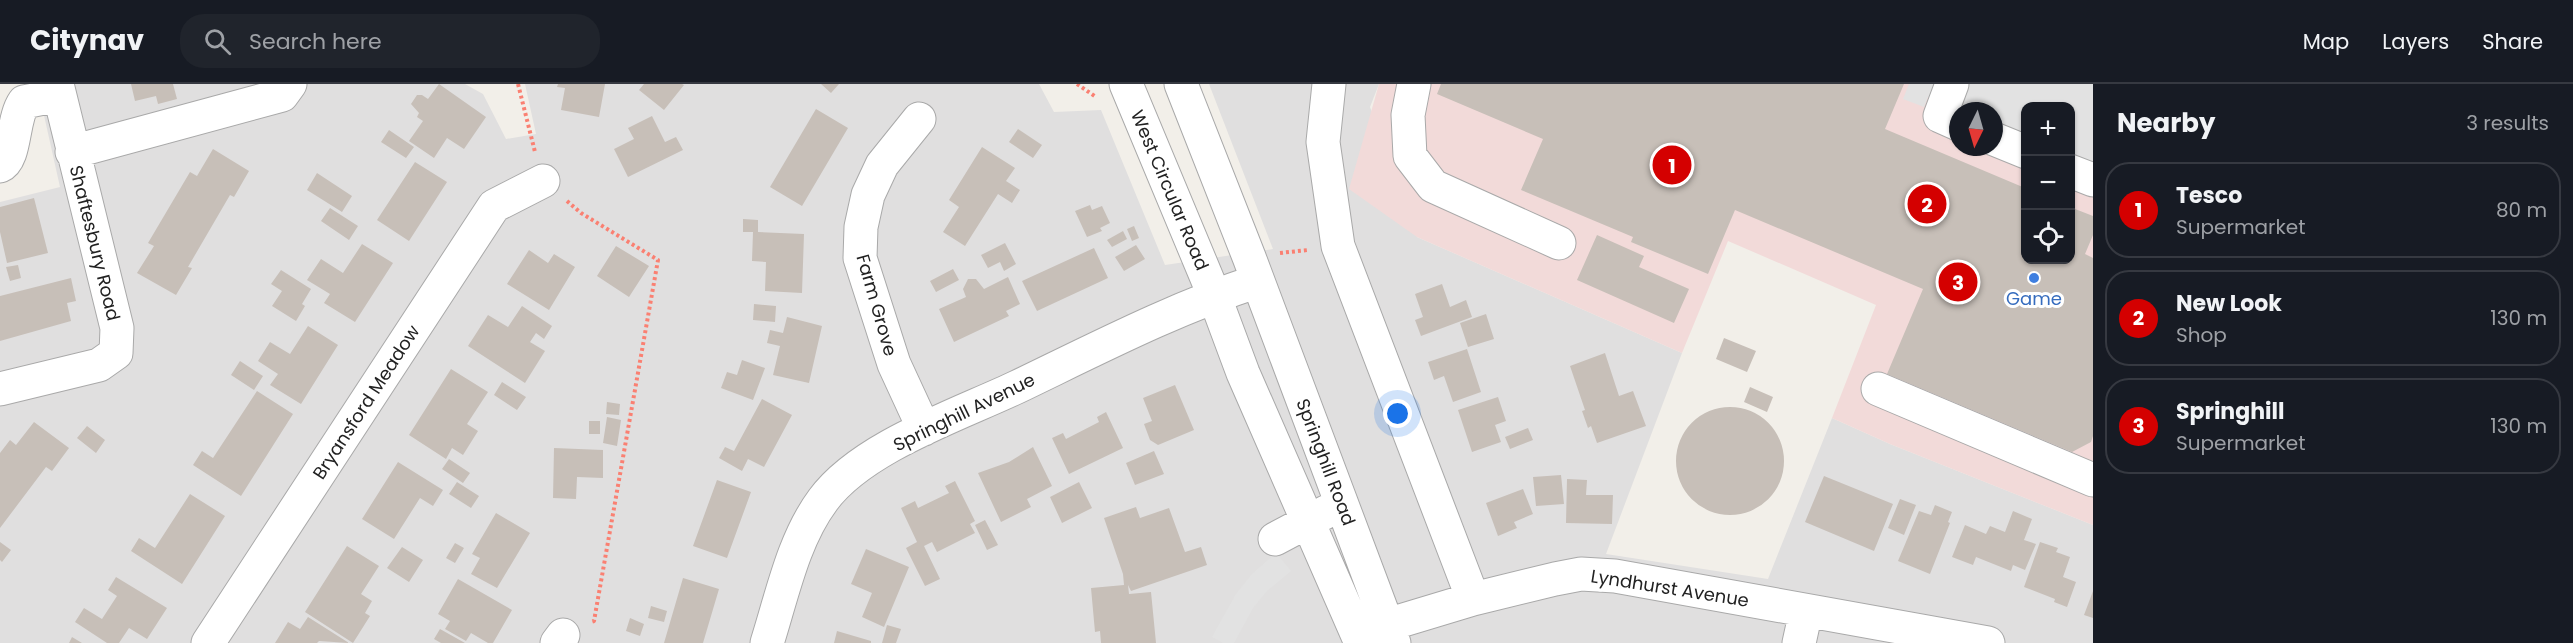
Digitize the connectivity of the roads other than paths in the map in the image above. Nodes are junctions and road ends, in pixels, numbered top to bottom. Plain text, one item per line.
1 (290, 84) edge
2 (1126, 84) edge
3 (1181, 84) edge
4 (1329, 84) edge
5 (1414, 84) edge
6 (1952, 84) edge
7 (58, 90) edge
8 (919, 119) dead end
9 (1949, 120) edge
10 (2003, 143) edge
11 (2021, 150) edge
12 (72, 152) junction
13 (0, 166) edge
14 (2075, 173) edge
15 (2093, 180) edge
16 (543, 181) road end
17 (1559, 243) dead end
18 (1253, 269) junction
19 (1214, 295) junction
20 (0, 389) edge
21 (1878, 389) dead end
22 (924, 429) junction
23 (2093, 480) edge
24 (1342, 504) junction
25 (1307, 522) junction
26 (1275, 539) dead end
27 (1473, 599) junction
28 (1806, 611) junction
29 (1374, 636) edge
30 (208, 643) edge
31 (767, 643) edge
32 (1799, 643) edge
33 (1988, 643) edge

1 - 12 street
2 - 19 street, West Circular Road
3 - 18 street
4 - 27 street
5 - 17 street
6 - 9 street
7 - 12 street, Shaftesbury Road
7 - 13 street
8 - 22 street, Farm Grove
10 - 11 street
12 - 20 street, Shaftesbury Road
14 - 15 street
16 - 30 street, Bryansford Meadow
18 - 19 street, Springhill Avenue
18 - 24 street, Springhill Road
19 - 22 street, Springhill Avenue
19 - 25 street
21 - 23 street
22 - 31 street, Springhill Avenue
24 - 25 street
24 - 29 street, Springhill Road
25 - 26 street
25 - 29 street
27 - 28 street, Lyndhurst Avenue
27 - 29 street, Lyndhurst Avenue
28 - 32 street
28 - 33 street, Lyndhurst Avenue

